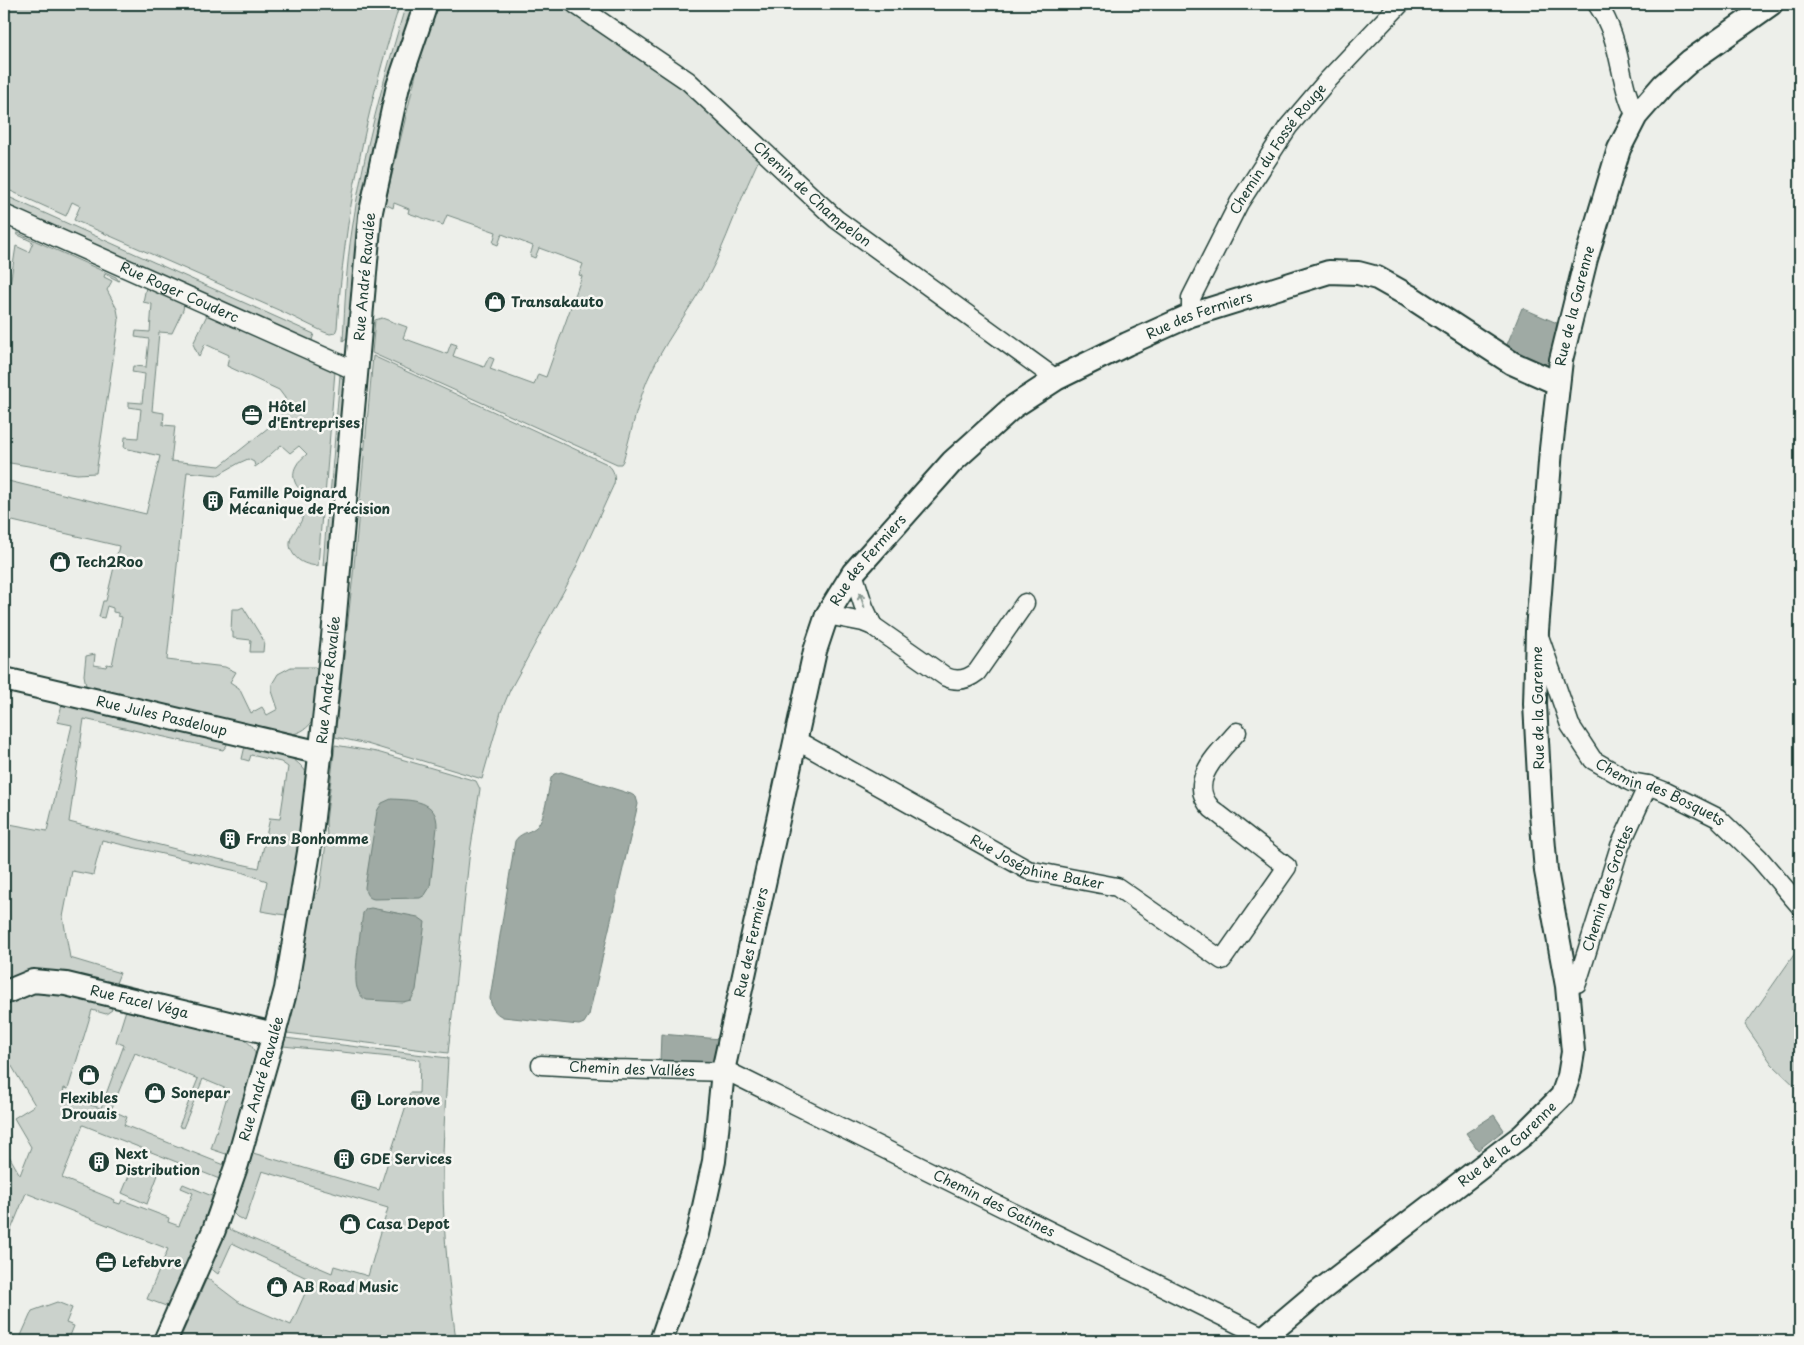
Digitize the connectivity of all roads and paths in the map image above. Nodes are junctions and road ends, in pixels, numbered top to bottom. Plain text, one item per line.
1 (426, 4) edge
2 (576, 4) edge
3 (1400, 4) edge
4 (1598, 4) edge
5 (1771, 4) edge
6 (1636, 116) junction
7 (4, 214) edge
8 (1190, 315) junction
9 (356, 371) junction
10 (1056, 379) junction
11 (1557, 383) junction
12 (853, 573) junction
13 (1025, 604) dead end
14 (827, 614) junction
15 (873, 626) junction
16 (1537, 631) junction
17 (4, 679) edge
18 (1237, 732) dead end
19 (796, 740) junction
20 (320, 753) junction
21 (1648, 785) junction
22 (1800, 906) edge
23 (1567, 986) junction
24 (4, 993) edge
25 (274, 1034) junction
26 (542, 1066) dead end
27 (723, 1071) junction
28 (1262, 1339) edge
29 (165, 1341) edge
30 (661, 1341) edge

1 - 9 street, Rue André Ravalée
2 - 10 street, Chemin de Champelon
3 - 8 street, Chemin du Fossé Rouge
4 - 6 street
5 - 6 street, Rue de la Garenne
6 - 11 street, Rue de la Garenne
7 - 9 street, Rue Roger Couderc
8 - 10 street, Rue des Fermiers
8 - 11 street, Rue des Fermiers
9 - 20 street, Rue André Ravalée
10 - 12 street, Rue des Fermiers
11 - 16 street, Rue de la Garenne
12 - 14 street, Rue des Fermiers
15 -> 12 street
13 - 15 street
14 - 15 street
14 - 19 street, Rue des Fermiers
16 - 21 street, Chemin des Bosquets
16 - 23 street, Rue de la Garenne
17 - 20 street, Rue Jules Pasdeloup
18 - 19 street, Rue Joséphine Baker
19 - 27 street, Rue des Fermiers
20 - 25 street, Rue André Ravalée
21 - 22 street, Chemin des Bosquets
21 - 23 street, Chemin des Grottes
23 - 28 street, Rue de la Garenne
24 - 25 street, Rue Facel Véga
25 - 29 street, Rue André Ravalée
26 - 27 street, Chemin des Vallées
27 - 28 street, Chemin des Gatines
27 - 30 street, Rue des Fermiers

